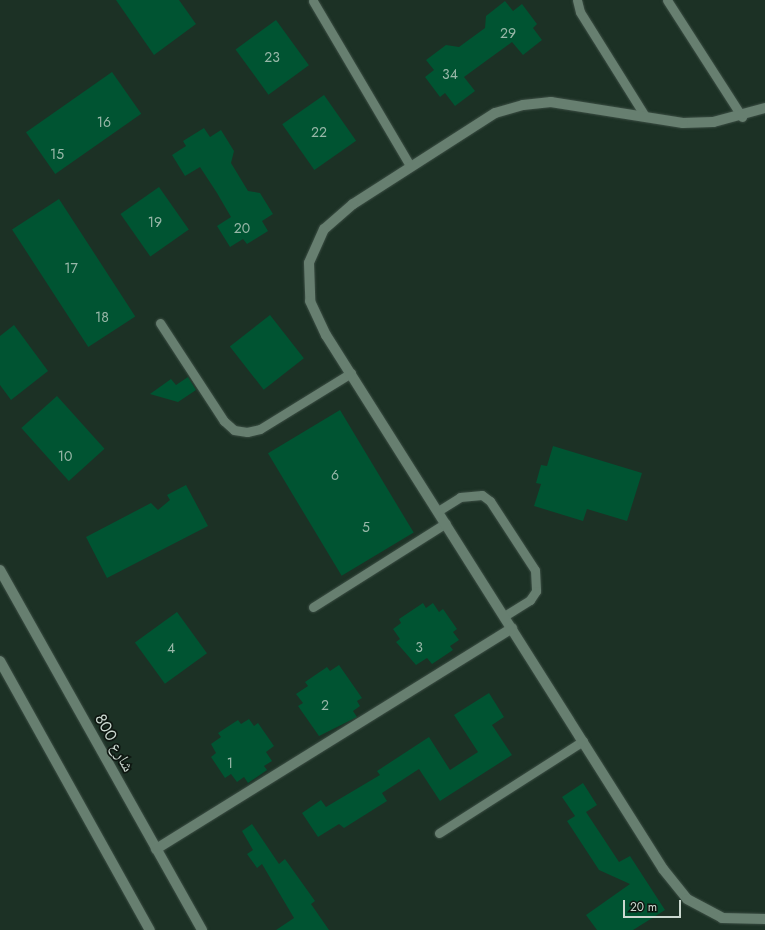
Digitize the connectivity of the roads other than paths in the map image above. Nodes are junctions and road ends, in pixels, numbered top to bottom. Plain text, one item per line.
1 (577, 0) edge
2 (667, 0) edge
3 (313, 1) dead end
4 (765, 108) edge
5 (645, 116) junction
6 (742, 116) junction
7 (410, 166) junction
8 (160, 323) dead end
9 (351, 373) junction
10 (438, 511) junction
11 (446, 523) junction
12 (0, 570) edge
13 (313, 607) dead end
14 (504, 616) junction
15 (512, 628) junction
16 (0, 661) edge
17 (583, 741) junction
18 (439, 833) dead end
19 (156, 848) junction
20 (765, 919) edge
21 (150, 930) edge
22 (202, 930) edge

1 - 5 lane
2 - 6 lane
3 - 7 lane
4 - 6 street
5 - 6 street
5 - 7 street
7 - 9 street
8 - 9 lane
9 - 10 street
10 - 11 street
10 - 14 lane
11 - 13 lane
11 - 14 street
12 - 19 street, شارع 800
14 - 15 street
15 - 17 street
15 - 19 street
16 - 21 street
17 - 18 lane
17 - 20 street
19 - 22 street, شارع 800

